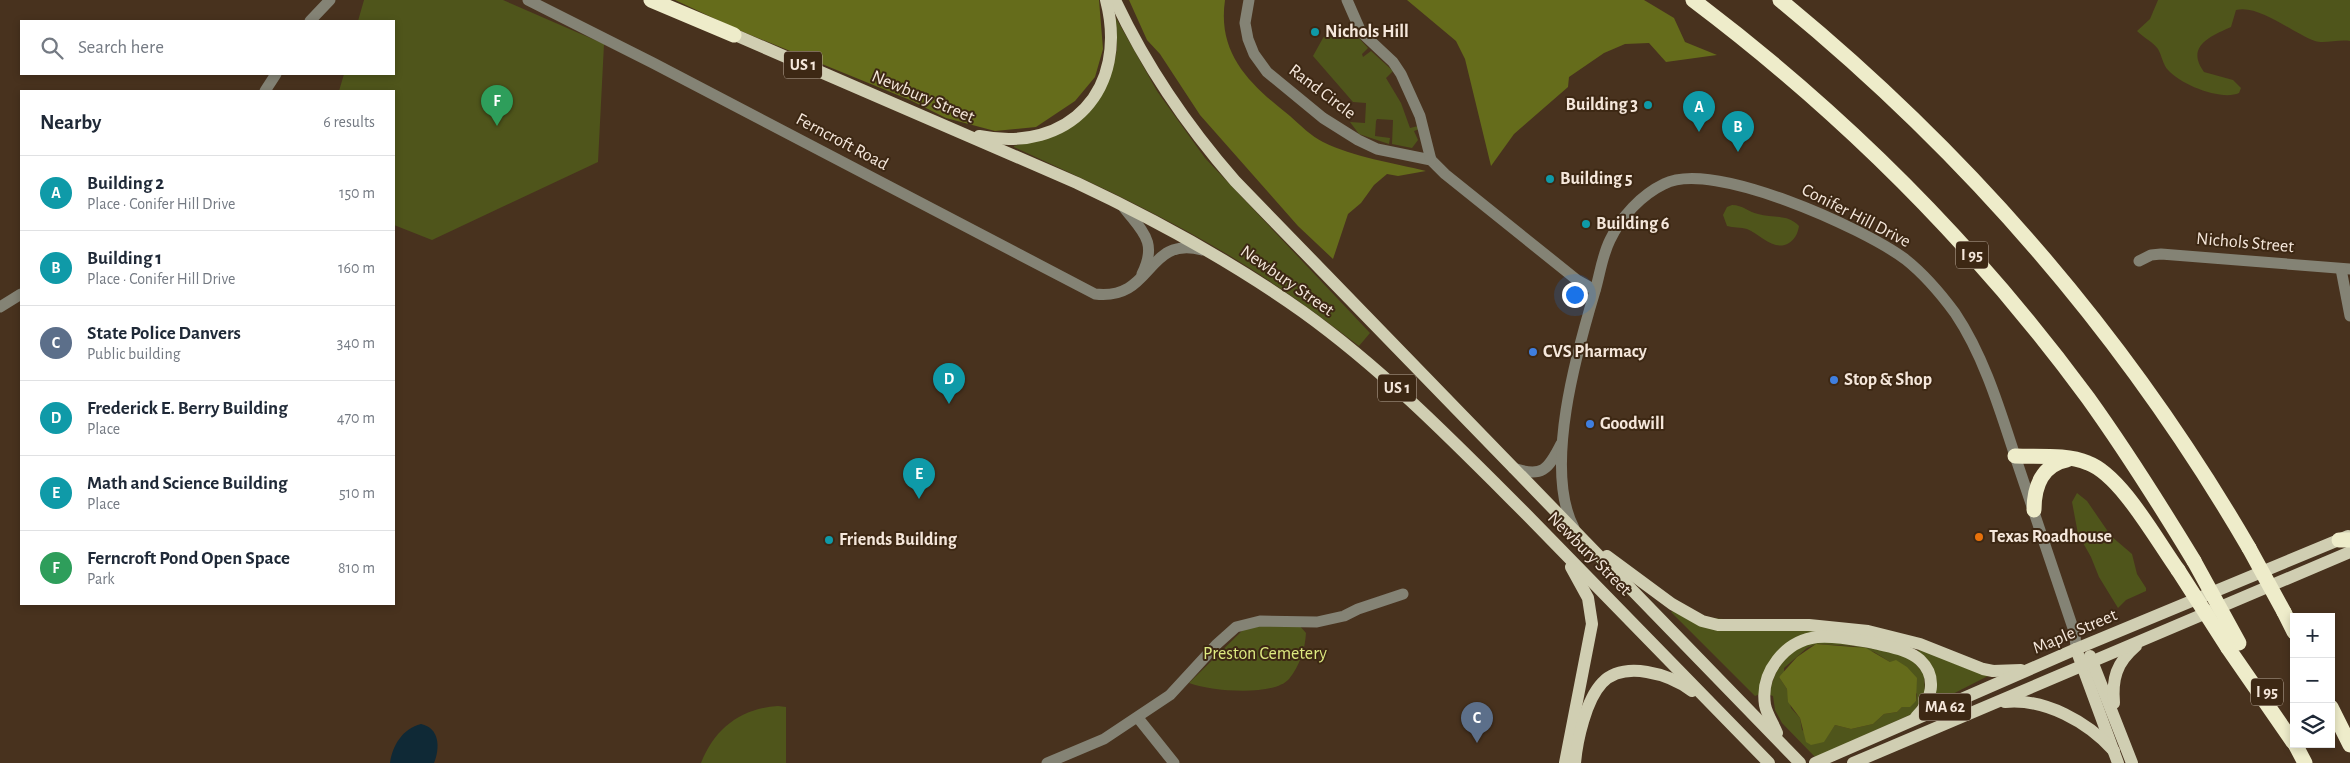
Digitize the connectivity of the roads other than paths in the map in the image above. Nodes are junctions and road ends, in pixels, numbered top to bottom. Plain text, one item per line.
1 (330, 0) edge
2 (528, 0) edge
3 (651, 0) edge
4 (665, 0) edge
5 (1106, 0) edge
6 (1115, 0) edge
7 (1249, 0) edge
8 (1346, 0) edge
9 (1693, 0) edge
10 (1780, 0) edge
11 (311, 20) edge
12 (734, 35) junction
13 (275, 75) edge
14 (266, 90) edge
15 (943, 125) junction
16 (1431, 160) junction
17 (1120, 204) junction
18 (1213, 253) junction
19 (2139, 261) dead end
20 (2346, 269) edge
21 (1139, 280) junction
22 (1595, 290) junction
23 (20, 295) edge
24 (0, 307) edge
25 (2350, 316) edge
26 (1562, 440) junction
27 (2016, 456) junction
28 (2072, 460) junction
29 (1513, 468) junction
30 (2034, 510) junction
31 (1577, 533) junction
32 (2346, 539) edge
33 (1563, 552) junction
34 (2350, 552) edge
35 (1403, 594) dead end
36 (2290, 624) edge
37 (2145, 639) junction
38 (2234, 645) junction
39 (2081, 648) junction
40 (2043, 664) junction
41 (2088, 664) junction
42 (1992, 705) junction
43 (1717, 710) junction
44 (2335, 715) edge
45 (1138, 718) junction
46 (2116, 718) junction
47 (1908, 723) junction
48 (2290, 736) edge
49 (1782, 744) junction
50 (2350, 745) edge
51 (2297, 748) edge
52 (2116, 757) edge
53 (1800, 762) edge
54 (1047, 763) edge
55 (1174, 763) edge
56 (1565, 763) edge
57 (1574, 763) edge
58 (1769, 763) edge
59 (1814, 763) edge
60 (1854, 763) edge
61 (2132, 763) edge
62 (2305, 763) edge

1 - 11 street
2 - 21 street, Ferncroft Road
3 - 12 highway
4 - 12 main road, Newbury Street / US 1
5 - 15 main road
6 - 29 main road, Newbury Street / US 1
7 - 16 street, Rand Circle
8 - 16 street
9 - 38 highway, I 95, bridge
10 - 36 highway, bridge
12 - 15 main road, Newbury Street / US 1
13 - 14 street
15 - 17 main road, Newbury Street / US 1
16 - 22 street
17 - 18 main road, Newbury Street / US 1
17 - 21 street
18 - 21 street, Ferncroft Road
18 - 33 main road, Newbury Street / US 1
19 - 20 street, Nichols Street
20 - 25 street
22 - 26 street, Conifer Hill Drive
22 - 27 street, Conifer Hill Drive
23 - 24 street
26 - 29 street, Conifer Hill Drive
26 - 31 street, Conifer Hill Drive
27 - 28 highway
27 - 30 street, Conifer Hill Drive
28 - 30 highway
28 - 38 highway, bridge
29 - 31 main road, Newbury Street / US 1
30 - 39 street, Conifer Hill Drive
31 - 40 main road
31 - 49 main road, Newbury Street / US 1
32 - 39 main road, Maple Street / MA 62
33 - 43 main road, Newbury Street / US 1
33 - 56 main road
34 - 37 main road, Maple Street / MA 62
35 - 45 street
37 - 41 main road, Maple Street / MA 62
37 - 46 main road
38 - 48 highway, I 95
39 - 40 main road, Maple Street / MA 62
39 - 41 main road
40 - 47 main road, Maple Street / MA 62
41 - 42 main road, Maple Street / MA 62
41 - 46 main road
41 - 52 main road
42 - 52 main road
42 - 60 main road, Maple Street / MA 62
43 - 57 main road
43 - 58 main road, Newbury Street / US 1
44 - 50 highway
45 - 54 street
45 - 55 street
46 - 61 main road
47 - 49 main road
47 - 59 main road, Maple Street / MA 62
49 - 53 main road, Newbury Street / US 1
51 - 62 highway, I 95

